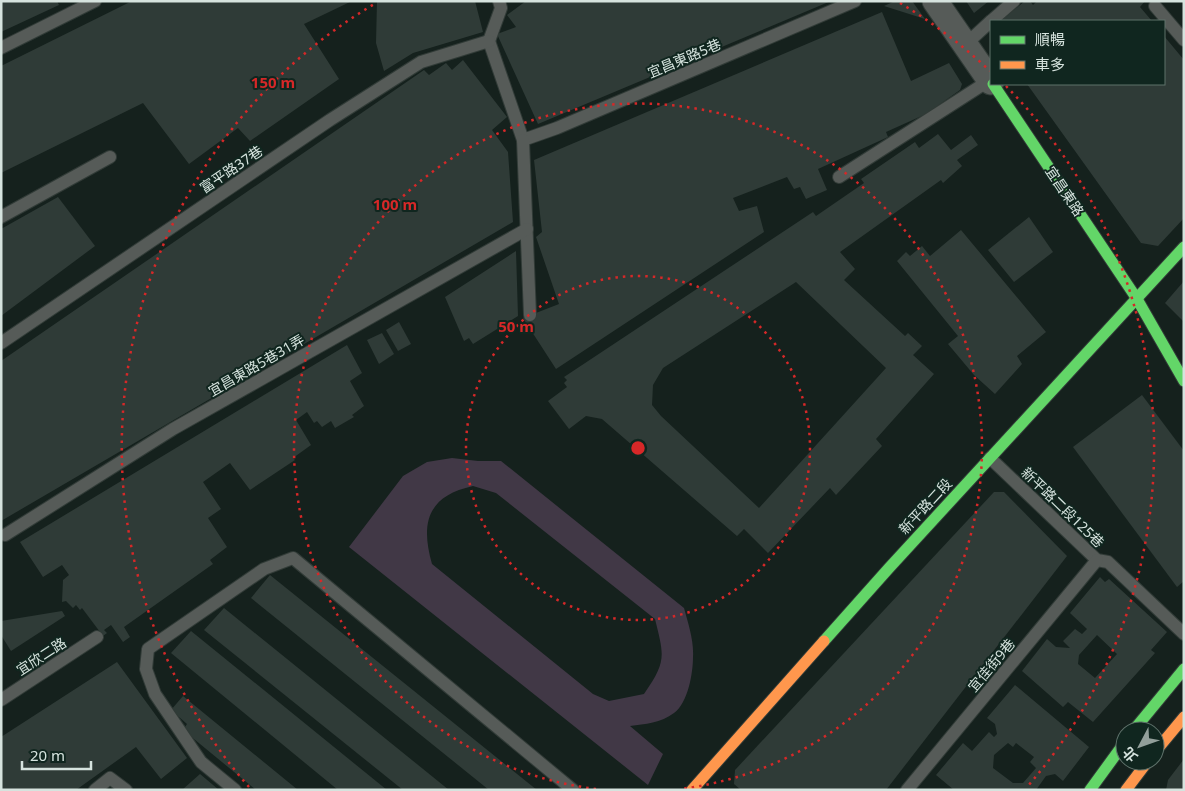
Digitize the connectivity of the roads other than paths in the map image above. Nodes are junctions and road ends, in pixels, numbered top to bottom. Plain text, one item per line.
1 (95, 1) edge
2 (855, 1) edge
3 (935, 1) edge
4 (1014, 1) edge
5 (503, 3) edge
6 (1155, 6) dead end
7 (992, 20) edge
8 (990, 22) edge
9 (1184, 40) edge
10 (489, 41) junction
11 (966, 44) junction
12 (1, 48) edge
13 (990, 80) edge
14 (990, 83) edge
15 (993, 85) edge
16 (523, 140) junction
17 (110, 157) dead end
18 (839, 177) dead end
19 (1, 217) edge
20 (527, 229) junction
21 (1184, 247) edge
22 (1137, 299) junction
23 (530, 315) dead end
24 (1, 343) edge
25 (1184, 381) edge
26 (990, 458) junction
27 (4, 535) dead end
28 (1097, 560) junction
29 (1184, 634) edge
30 (98, 637) dead end
31 (1184, 669) edge
32 (1, 700) edge
33 (1184, 717) edge
34 (1141, 721) edge
35 (1165, 740) edge
36 (1115, 756) edge
37 (1140, 771) edge
38 (700, 787) edge
39 (95, 790) edge
40 (126, 790) edge
41 (235, 790) edge
42 (573, 790) edge
43 (907, 790) edge
44 (1090, 790) edge
45 (1126, 790) edge

1 - 12 lane
2 - 16 lane, 宜昌東路5巷
3 - 11 street, 宜昌東路
4 - 7 lane
5 - 10 lane
6 - 9 lane
8 - 11 lane
10 - 16 lane
10 - 24 lane, 富平路37巷
11 - 13 street, 宜昌東路
14 - 18 lane
15 - 22 street, 宜昌東路
16 - 20 lane
17 - 19 lane
20 - 23 lane
20 - 27 lane, 宜昌東路5巷31弄
21 - 22 street, 新平路二段
22 - 25 street, 宜昌東路
22 - 26 street, 新平路二段
26 - 28 lane, 新平路二段125巷
26 - 38 street, 新平路二段
28 - 29 lane, 新平路二段125巷
28 - 43 lane, 宜佳街9巷
30 - 32 lane, 宜欣二路
31 - 34 street
33 - 35 street
36 - 44 street
37 - 45 street
39 - 40 lane
41 - 42 lane

